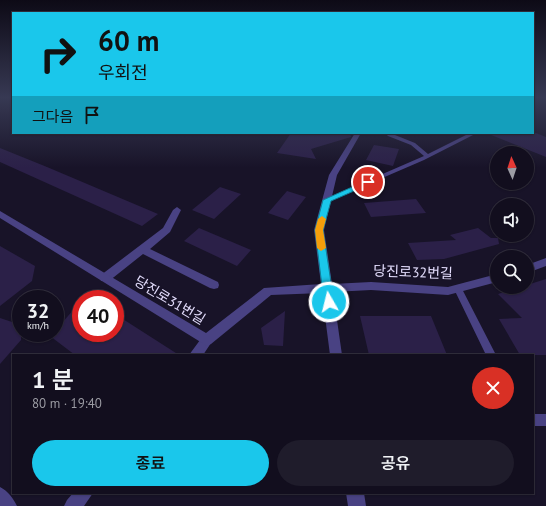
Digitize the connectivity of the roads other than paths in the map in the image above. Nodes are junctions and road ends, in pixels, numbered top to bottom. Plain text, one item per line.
1 (357, 134) edge
2 (472, 134) edge
3 (390, 135) dead end
4 (428, 156) junction
5 (327, 200) junction
6 (176, 210) dead end
7 (0, 214) edge
8 (142, 249) junction
9 (546, 262) edge
10 (534, 266) edge
11 (105, 278) junction
12 (490, 280) edge
13 (214, 285) dead end
14 (327, 288) junction
15 (458, 289) junction
16 (207, 340) junction
17 (196, 354) edge
18 (336, 354) edge
19 (490, 354) edge
20 (534, 420) edge
21 (546, 420) edge
22 (83, 494) edge
23 (355, 494) edge
24 (0, 496) edge
25 (8, 506) edge
26 (73, 506) edge
27 (357, 506) edge

1 - 5 street
2 - 4 lane
3 - 4 lane
4 - 5 lane
5 - 14 street
6 - 8 street
7 - 11 street, 당진로31번길
8 - 11 street
8 - 13 street
9 - 10 street
11 - 16 street, 당진로31번길
12 - 15 street, 당진로32번길
14 - 15 street, 당진로32번길
14 - 16 street, 당진로31번길
14 - 18 street
15 - 19 lane
16 - 17 street
20 - 21 lane
22 - 26 street
23 - 27 street
24 - 25 street

